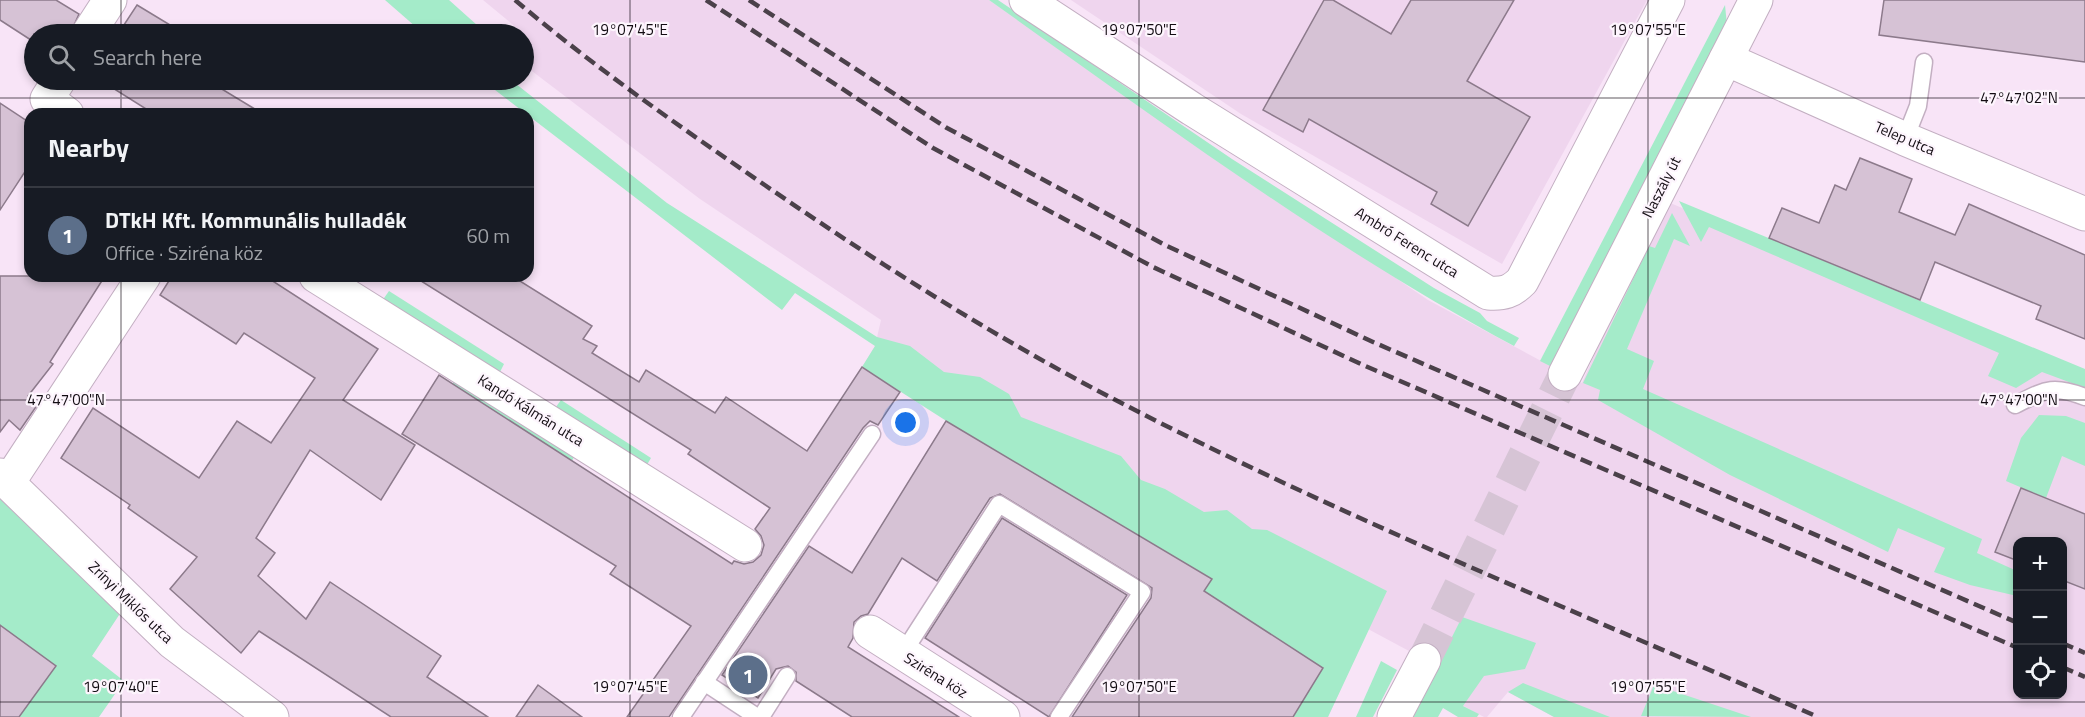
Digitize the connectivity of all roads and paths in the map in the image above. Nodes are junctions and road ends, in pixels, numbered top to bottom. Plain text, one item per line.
1 (110, 0) edge
2 (1026, 0) edge
3 (1668, 0) edge
4 (1756, 0) edge
5 (94, 24) edge
6 (1726, 59) junction
7 (1924, 62) dead end
8 (53, 90) edge
9 (59, 108) edge
10 (1905, 139) junction
11 (2085, 213) edge
12 (140, 282) edge
13 (326, 282) edge
14 (1565, 374) tunnel mouth
15 (2085, 397) edge
16 (2015, 405) dead end
17 (872, 434) dead end
18 (4, 479) edge
19 (745, 545) dead end
20 (870, 632) dead end
21 (903, 653) junction
22 (1424, 660) tunnel mouth
23 (787, 676) dead end
24 (704, 682) junction
25 (272, 717) edge
26 (681, 717) edge
27 (759, 717) edge
28 (1003, 717) edge
29 (1059, 717) edge
30 (1394, 717) edge

1 - 5 street
2 - 3 street, Ambró Ferenc utca
4 - 6 street, Naszály út
6 - 10 street, Telep utca
6 - 14 street, Naszály út
7 - 10 lane
8 - 9 street
10 - 11 street, Telep utca
12 - 18 street
13 - 19 street, Kandó Kálmán utca
15 - 16 lane
17 - 24 lane
18 - 25 street, Zrínyi Miklós utca
20 - 21 street, Sziréna köz
21 - 28 street, Sziréna köz
21 - 29 lane
22 - 30 street
23 - 27 lane
24 - 26 lane
24 - 27 lane

